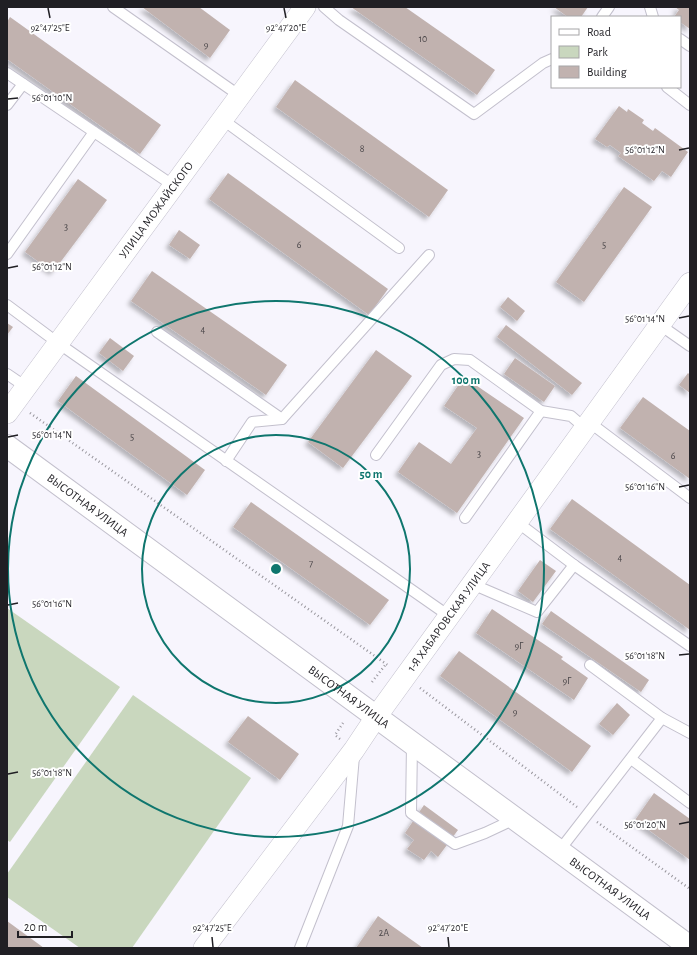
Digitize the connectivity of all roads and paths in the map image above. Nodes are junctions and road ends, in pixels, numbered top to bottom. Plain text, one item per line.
1 (113, 7) edge
2 (306, 7) edge
3 (324, 7) edge
4 (609, 7) edge
5 (603, 16) edge
6 (681, 40) edge
7 (690, 46) edge
8 (551, 60) edge
9 (7, 73) edge
10 (22, 84) junction
11 (668, 88) edge
12 (240, 96) junction
13 (7, 105) edge
14 (690, 105) edge
15 (222, 120) junction
16 (94, 132) junction
17 (174, 186) junction
18 (399, 248) dead end
19 (7, 254) edge
20 (429, 255) dead end
21 (690, 283) edge
22 (7, 305) edge
23 (660, 325) junction
24 (157, 332) dead end
25 (58, 343) junction
26 (690, 346) edge
27 (7, 374) edge
28 (16, 401) edge
29 (541, 411) junction
30 (282, 419) junction
31 (587, 425) junction
32 (7, 446) edge
33 (376, 456) dead end
34 (226, 460) junction
35 (690, 498) edge
36 (465, 518) dead end
37 (517, 522) junction
38 (574, 565) junction
39 (472, 584) junction
40 (449, 616) junction
41 (690, 646) edge
42 (590, 666) dead end
43 (372, 682) dead end
44 (420, 688) dead end
45 (376, 717) junction
46 (662, 718) junction
47 (343, 723) dead end
48 (690, 733) edge
49 (412, 744) junction
50 (348, 745) junction
51 (631, 759) junction
52 (690, 803) edge
53 (587, 814) junction
54 (515, 819) junction
55 (559, 851) junction
56 (690, 889) edge
57 (690, 947) edge
58 (204, 948) edge
59 (300, 948) edge

1 - 12 lane
2 - 12 street, УЛИЦА МОЖАЙСКОГО
3 - 8 lane
4 - 5 lane
6 - 7 lane
9 - 10 lane
10 - 13 lane
10 - 16 lane
11 - 14 lane
12 - 15 street, УЛИЦА МОЖАЙСКОГО
15 - 17 street, УЛИЦА МОЖАЙСКОГО
15 - 18 lane
16 - 17 lane
16 - 19 lane
17 - 25 street, УЛИЦА МОЖАЙСКОГО
20 - 30 lane
21 - 23 street, 1-Я ХАБАРОВСКАЯ УЛИЦА
22 - 25 lane
23 - 26 lane
23 - 31 street, 1-Я ХАБАРОВСКАЯ УЛИЦА
24 - 30 lane
25 - 28 street, УЛИЦА МОЖАЙСКОГО
25 - 34 lane
27 - 28 lane
28 - 43 path
29 - 31 lane
29 - 33 lane
29 - 36 lane
30 - 34 lane
31 - 35 lane
31 - 37 street, 1-Я ХАБАРОВСКАЯ УЛИЦА
32 - 45 main road, ВЫСОТНАЯ УЛИЦА
34 - 40 lane
37 - 38 lane
37 - 39 street, 1-Я ХАБАРОВСКАЯ УЛИЦА
38 - 39 lane
38 - 41 lane
39 - 40 street, 1-Я ХАБАРОВСКАЯ УЛИЦА
40 - 45 street, 1-Я ХАБАРОВСКАЯ УЛИЦА
42 - 46 lane
44 - 53 path
45 - 49 main road, ВЫСОТНАЯ УЛИЦА
45 - 50 street, 1-Я ХАБАРОВСКАЯ УЛИЦА
46 - 48 lane
46 - 51 lane
47 - 50 path
49 - 54 main road, ВЫСОТНАЯ УЛИЦА
49 - 54 lane
50 - 58 street, 1-Я ХАБАРОВСКАЯ УЛИЦА
50 - 59 lane
51 - 52 lane
51 - 53 lane
53 - 55 lane
53 - 56 path
54 - 55 main road, ВЫСОТНАЯ УЛИЦА
55 - 57 main road, ВЫСОТНАЯ УЛИЦА

